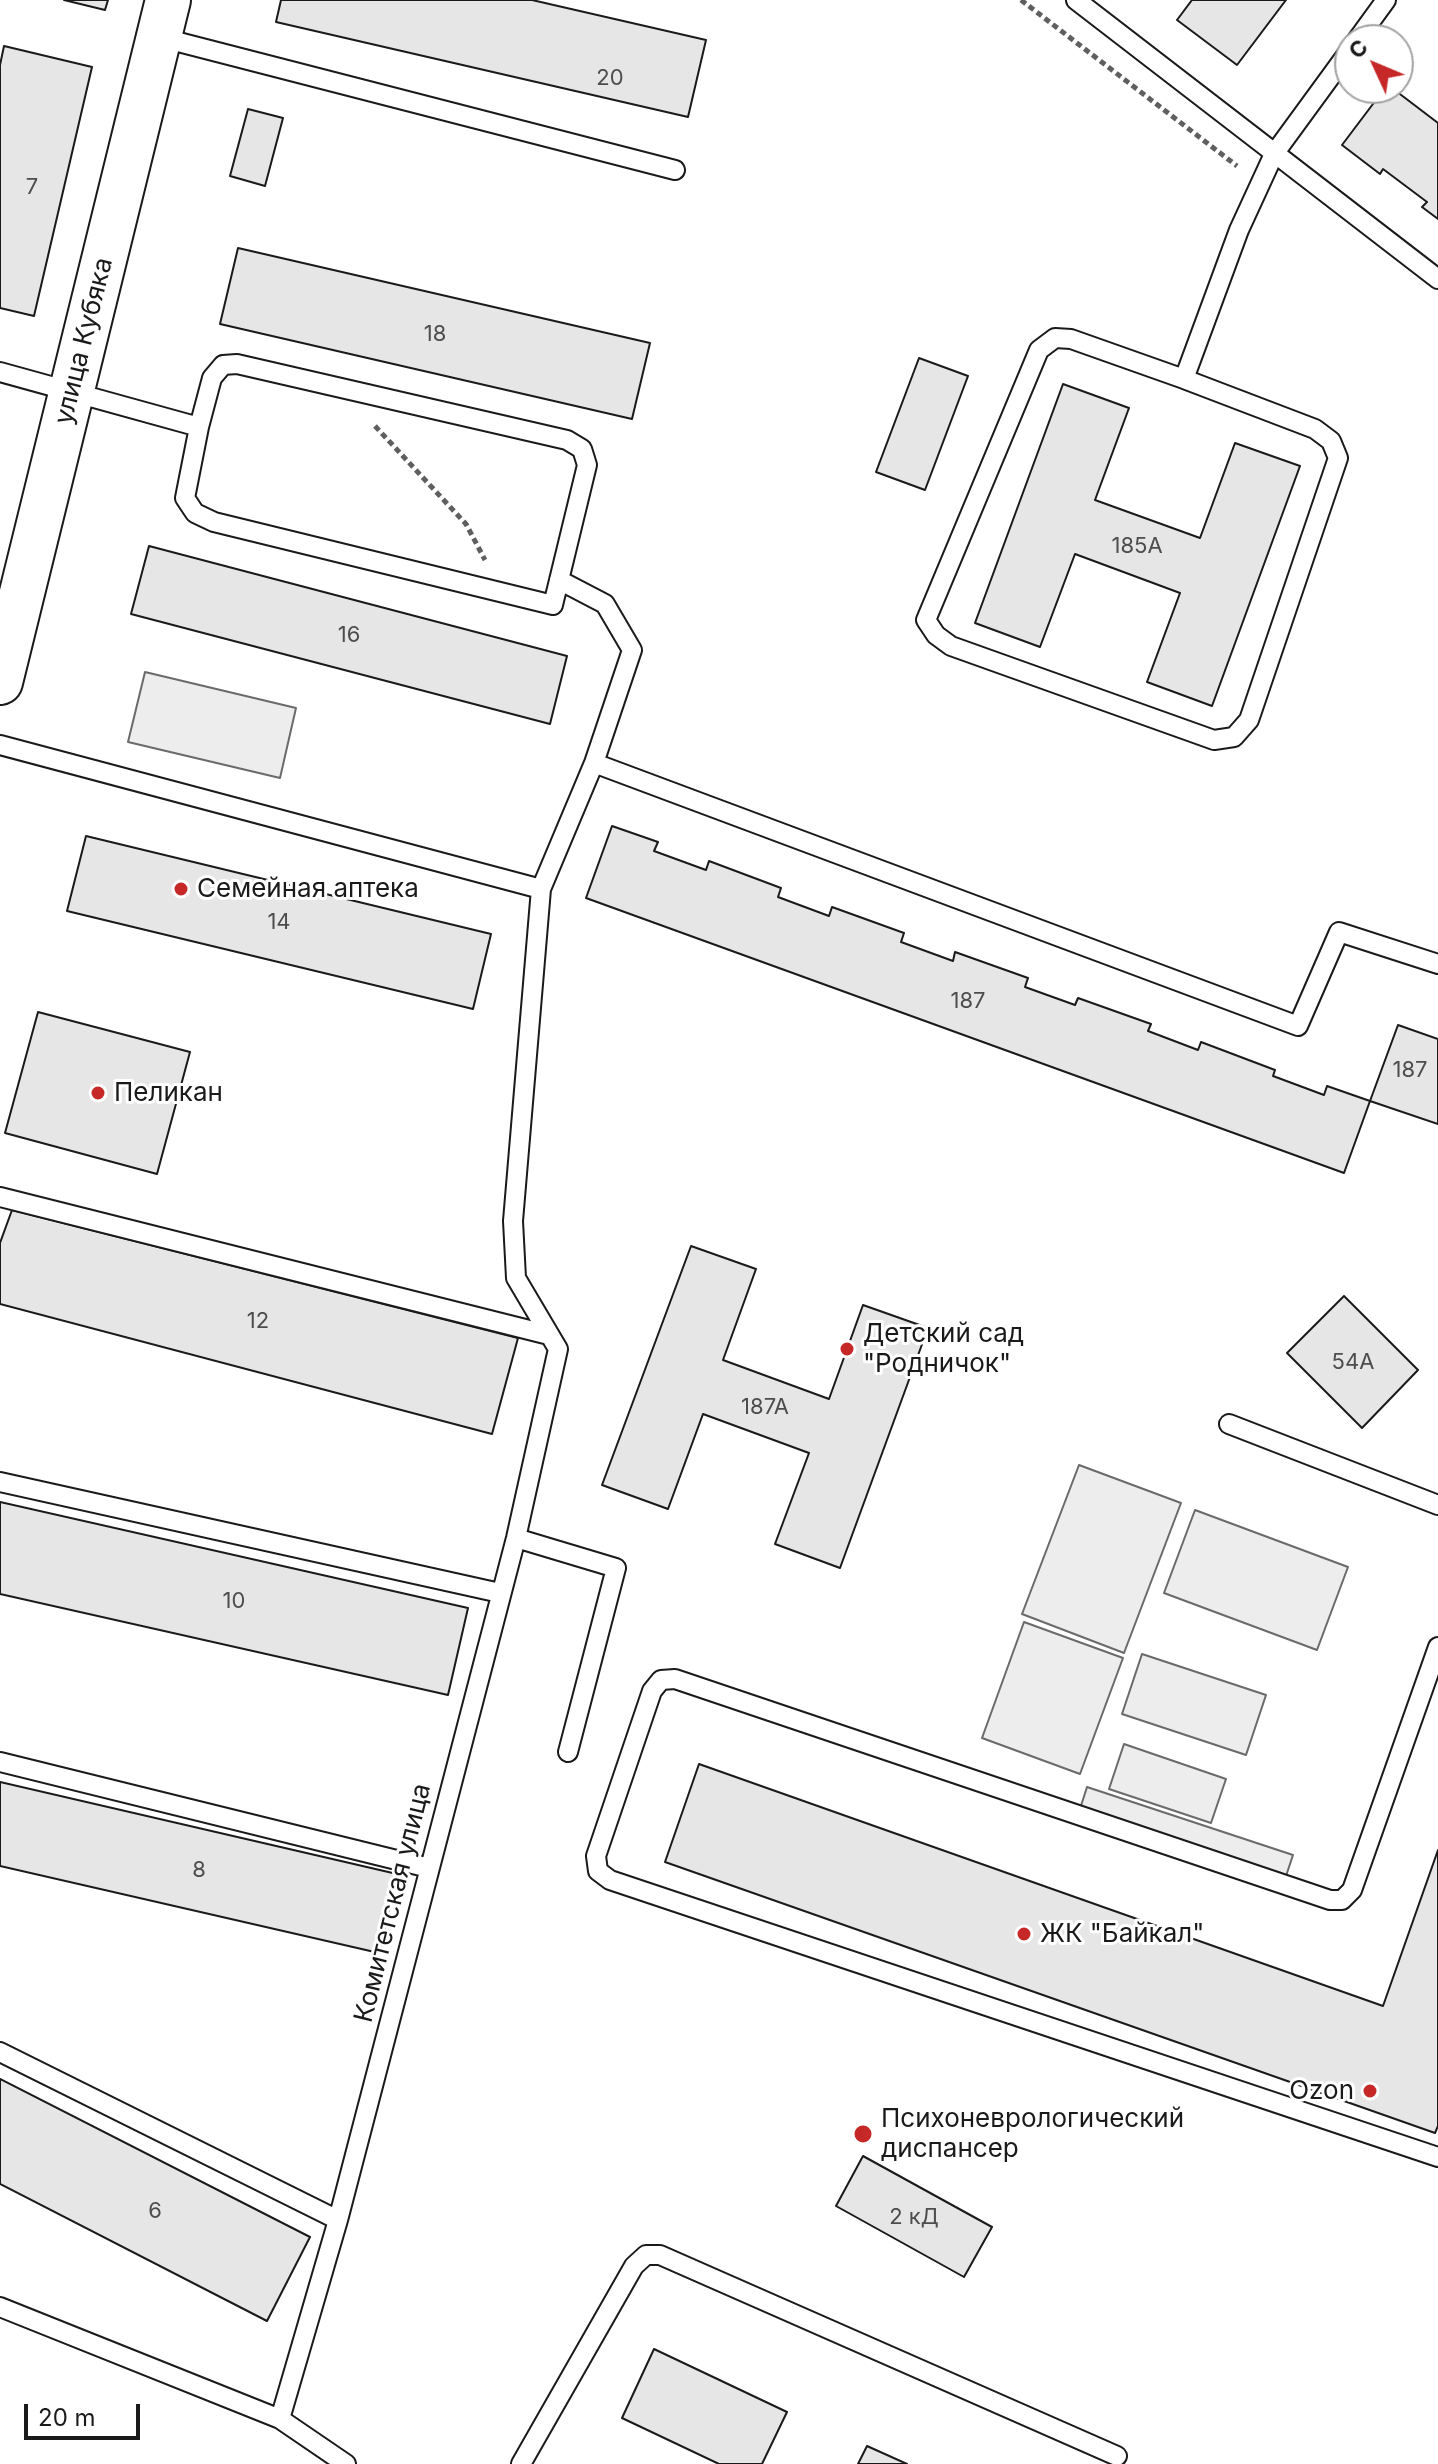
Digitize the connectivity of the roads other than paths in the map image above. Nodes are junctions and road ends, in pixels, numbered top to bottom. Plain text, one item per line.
1 (1076, 0) edge
2 (1109, 0) edge
3 (1386, 0) edge
4 (1097, 16) junction
5 (164, 19) edge
6 (1369, 24) edge
7 (1334, 72) edge
8 (1274, 154) junction
9 (675, 170) dead end
10 (1438, 279) edge
11 (0, 372) edge
12 (1184, 379) junction
13 (71, 392) junction
14 (199, 427) junction
15 (559, 580) junction
16 (0, 682) edge
17 (0, 745) edge
18 (594, 763) junction
19 (541, 889) junction
20 (1438, 964) edge
21 (0, 1197) edge
22 (549, 1335) junction
23 (1229, 1424) dead end
24 (0, 1482) edge
25 (1438, 1505) edge
26 (516, 1538) junction
27 (500, 1593) junction
28 (1438, 1647) edge
29 (568, 1752) dead end
30 (0, 1762) edge
31 (429, 1868) junction
32 (0, 2052) edge
33 (1438, 2157) edge
34 (338, 2220) junction
35 (0, 2307) edge
36 (280, 2419) junction
37 (1117, 2456) dead end
38 (346, 2464) edge
39 (521, 2464) edge

1 - 4 lane
2 - 4 lane
3 - 6 lane
4 - 8 lane
5 - 9 lane
5 - 13 street, улица Кубяка
7 - 8 lane
8 - 10 lane
8 - 12 lane
11 - 13 lane
12 - 12 lane
13 - 14 lane
13 - 16 street, улица Кубяка
14 - 15 lane
14 - 15 lane
15 - 18 lane
17 - 19 lane
18 - 19 lane
18 - 20 lane
19 - 22 lane
21 - 22 lane
22 - 26 lane, Комитетская улица
23 - 25 lane
24 - 27 lane
26 - 27 lane, Комитетская улица
26 - 29 lane
27 - 31 lane, Комитетская улица
28 - 33 lane
30 - 31 lane
31 - 34 lane, Комитетская улица
32 - 34 lane
34 - 36 lane, Комитетская улица
35 - 36 lane
36 - 38 lane
37 - 39 lane

